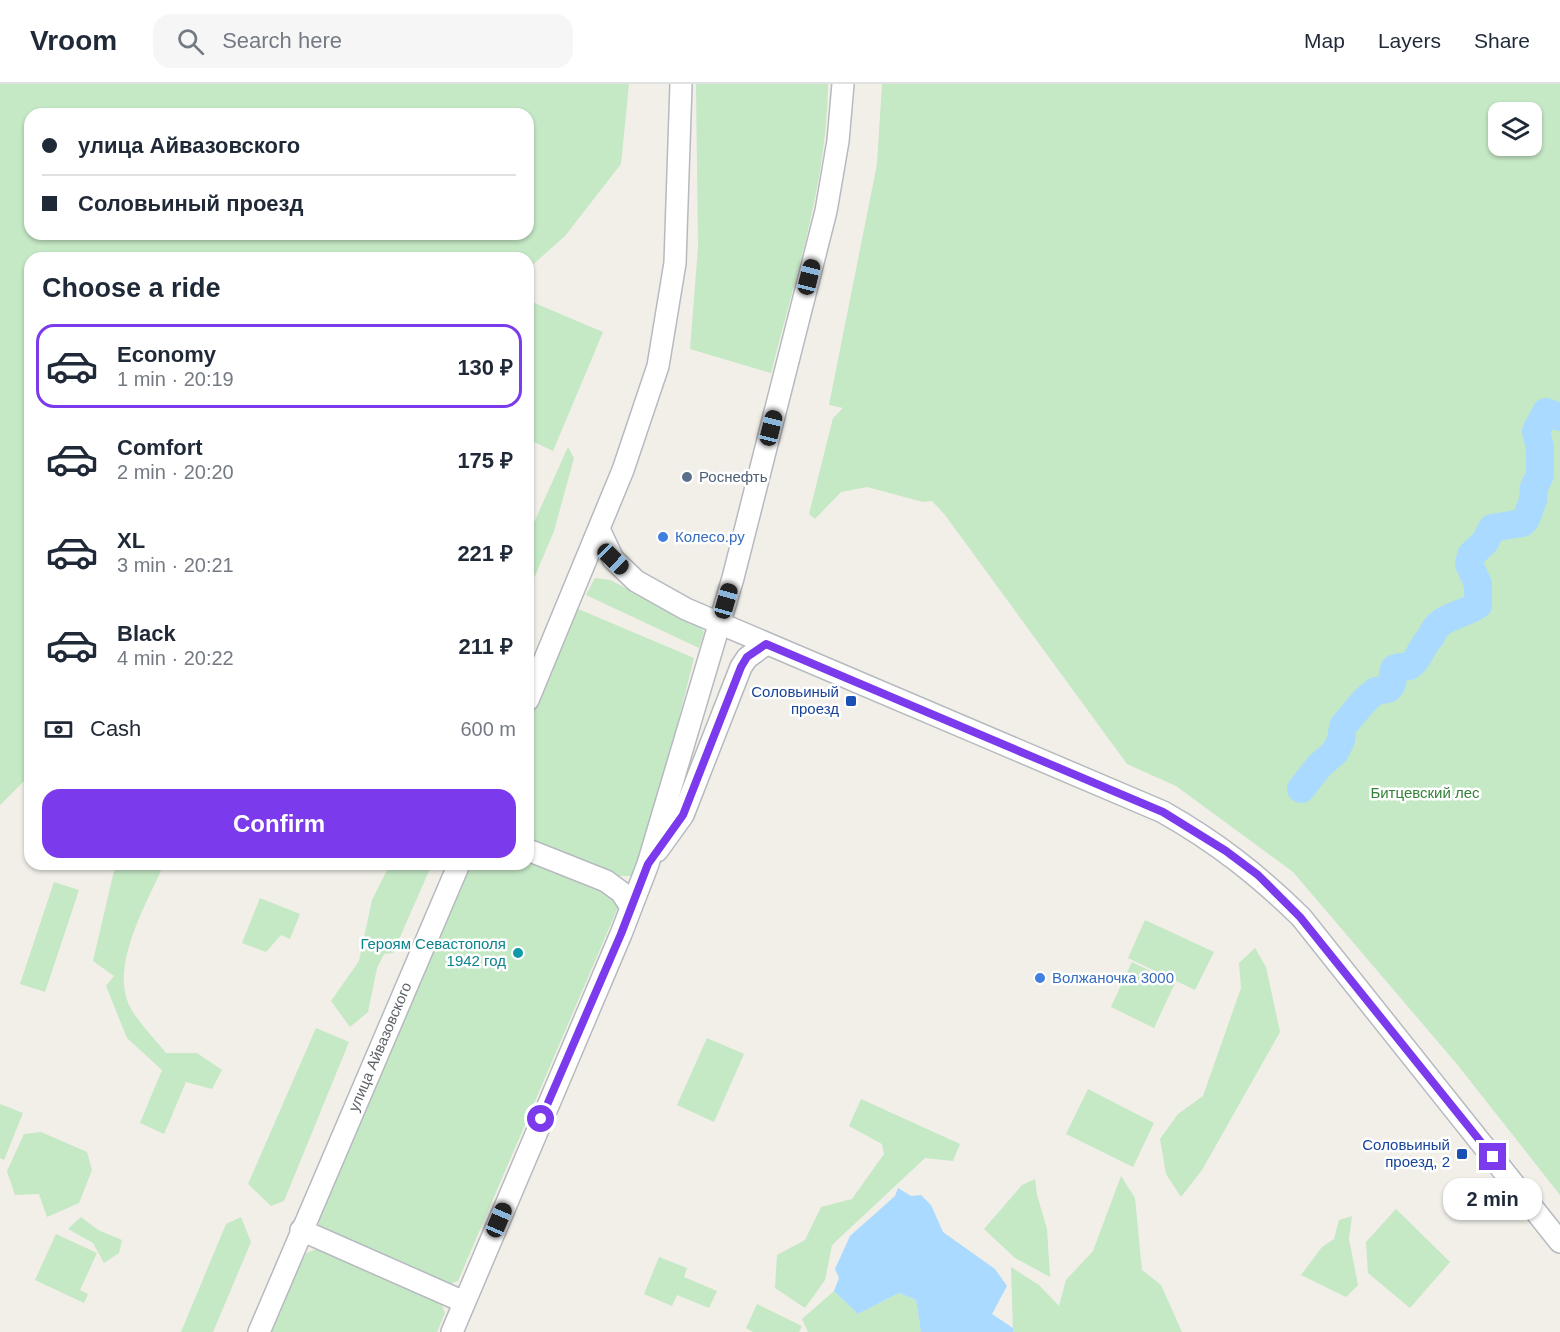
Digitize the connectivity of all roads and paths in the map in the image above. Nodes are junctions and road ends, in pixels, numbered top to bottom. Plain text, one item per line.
1 (681, 84) edge
2 (843, 84) edge
3 (599, 529) junction
4 (720, 624) junction
5 (766, 644) junction
6 (534, 686) edge
7 (534, 852) edge
8 (648, 864) junction
9 (456, 870) edge
10 (632, 907) junction
11 (301, 1230) junction
12 (1560, 1242) edge
13 (464, 1302) junction
14 (259, 1332) edge
15 (452, 1332) edge

1 - 3 main road
2 - 4 main road
3 - 4 main road
3 - 6 main road
4 - 5 main road
4 - 8 main road
5 - 8 main road
5 - 12 main road
7 - 10 main road
8 - 10 main road
9 - 11 main road, улица Айвазовского
10 - 13 main road
11 - 13 main road
11 - 14 main road, улица Айвазовского
13 - 15 main road

